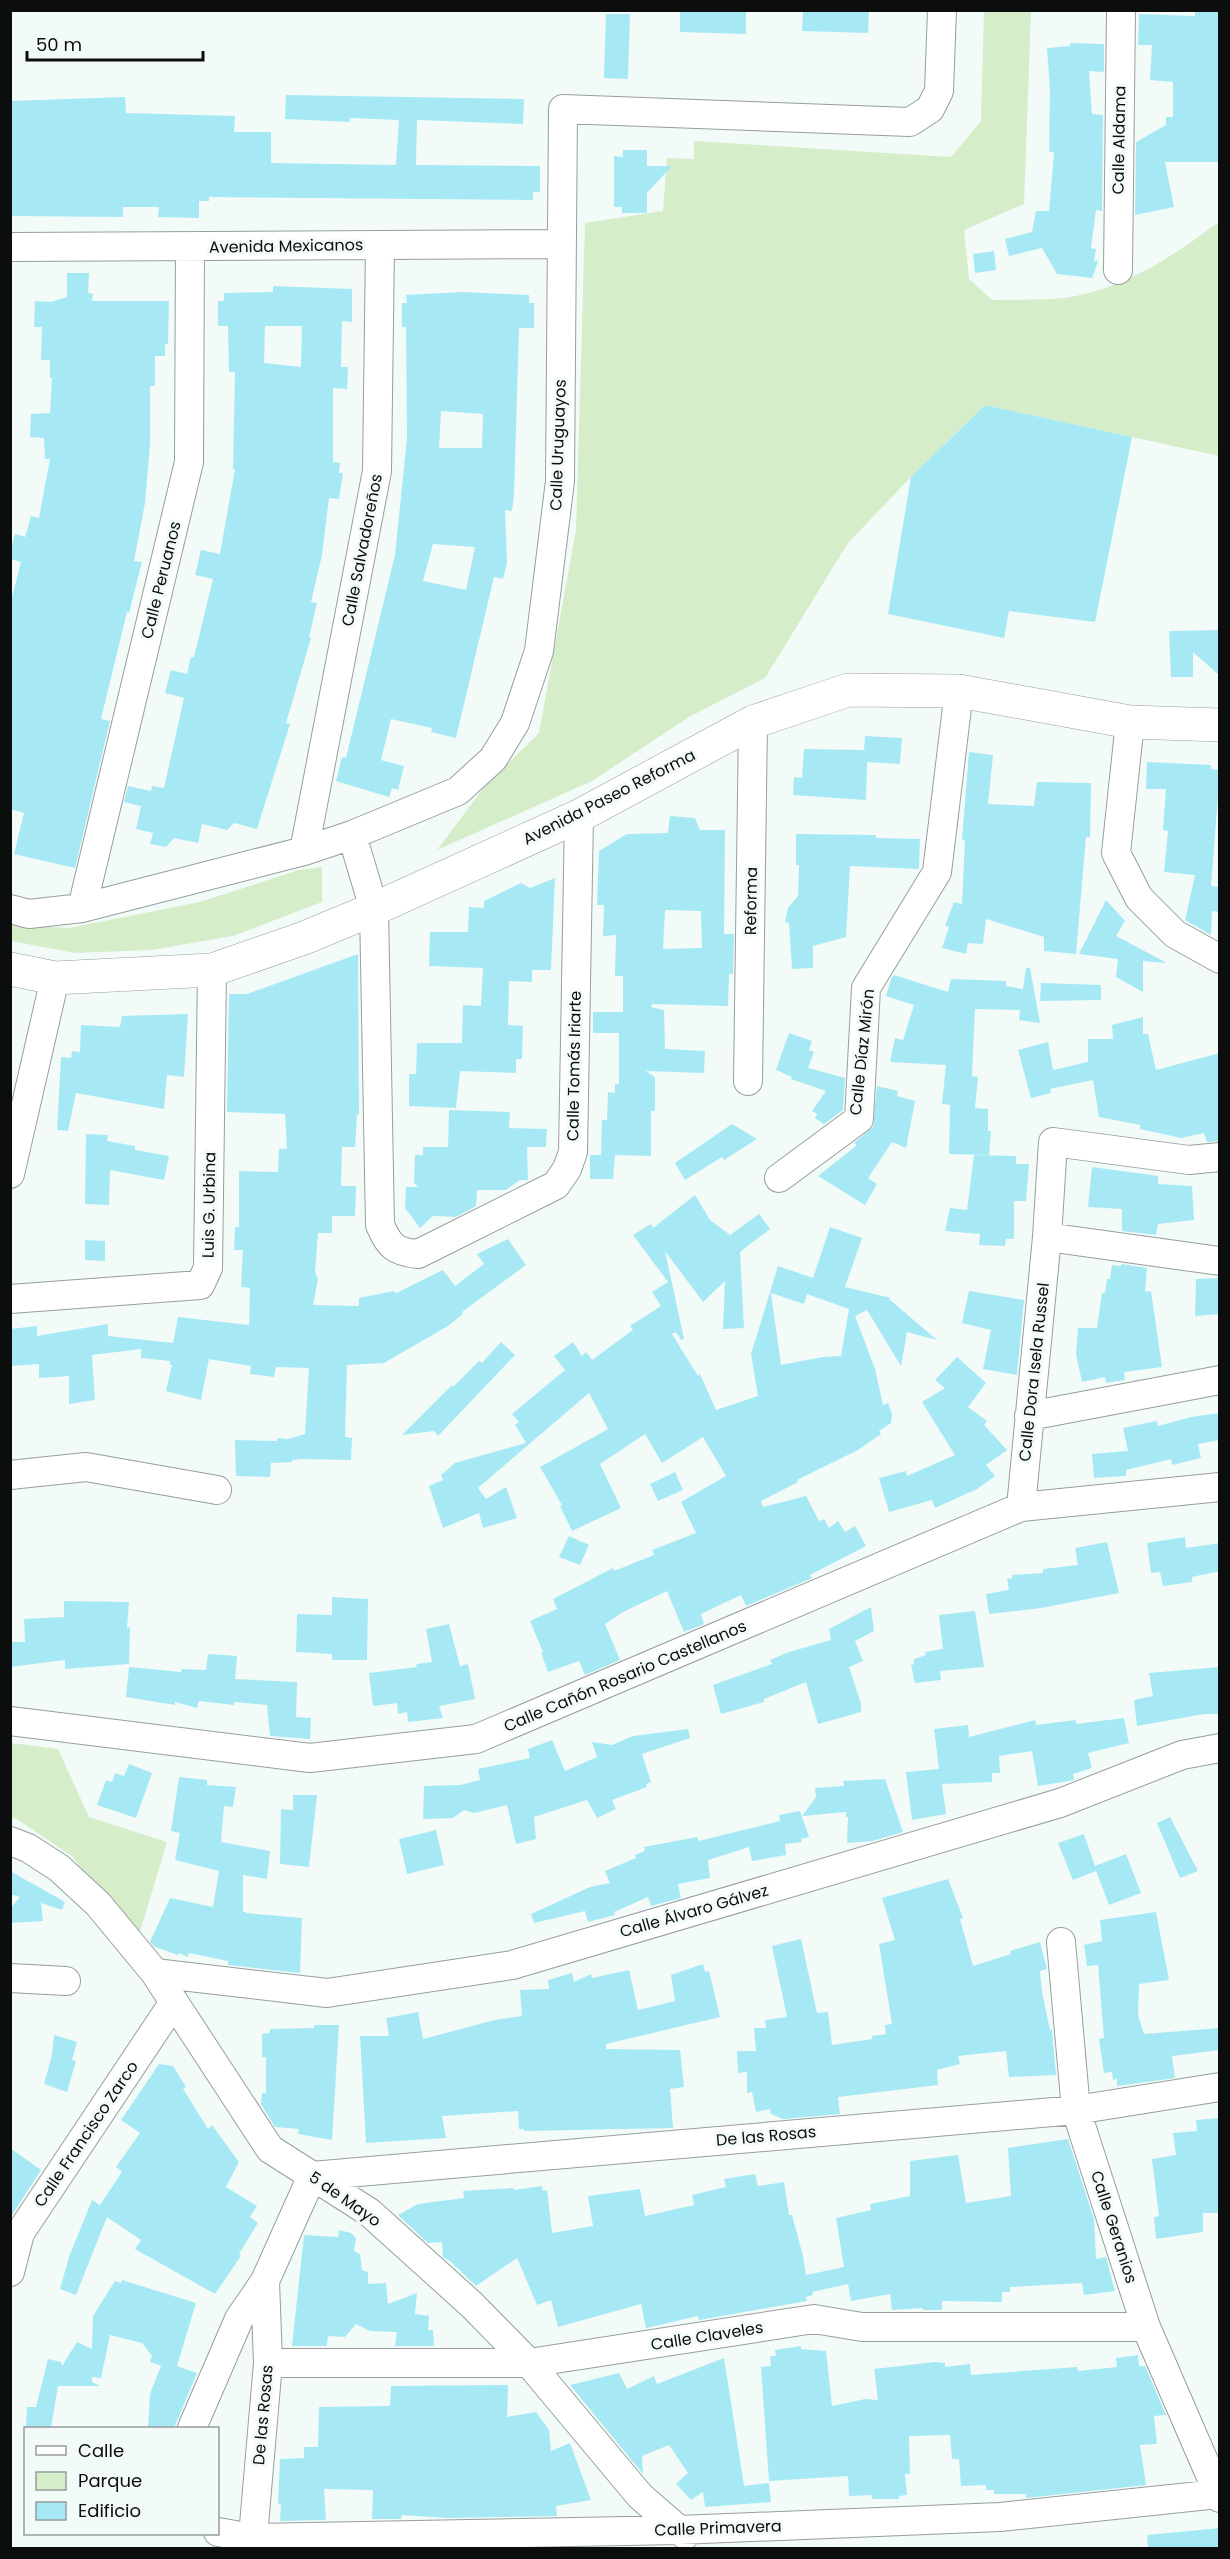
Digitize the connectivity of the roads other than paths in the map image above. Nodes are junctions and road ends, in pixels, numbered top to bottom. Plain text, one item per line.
1 (942, 10) edge
2 (1121, 10) edge
3 (561, 244) junction
4 (380, 245) junction
5 (10, 247) edge
6 (190, 247) junction
7 (1118, 270) dead end
8 (959, 691) junction
9 (753, 722) junction
10 (1130, 722) junction
11 (1220, 725) edge
12 (579, 816) junction
13 (352, 835) junction
14 (304, 851) junction
15 (82, 908) junction
16 (10, 909) edge
17 (374, 909) junction
18 (1220, 959) edge
19 (10, 969) edge
20 (212, 970) junction
21 (56, 978) junction
22 (748, 1081) dead end
23 (1220, 1157) edge
24 (10, 1174) edge
25 (779, 1178) dead end
26 (1047, 1237) junction
27 (1220, 1261) edge
28 (10, 1299) edge
29 (1220, 1380) edge
30 (1029, 1416) junction
31 (10, 1475) edge
32 (1220, 1487) edge
33 (217, 1490) dead end
34 (1021, 1507) junction
35 (10, 1721) edge
36 (1220, 1748) edge
37 (10, 1841) edge
38 (1060, 1942) dead end
39 (155, 1973) junction
40 (10, 1978) edge
41 (66, 1981) dead end
42 (174, 2002) junction
43 (1220, 2087) edge
44 (1076, 2110) junction
45 (312, 2176) junction
46 (15, 2230) edge
47 (10, 2272) edge
48 (265, 2281) junction
49 (1146, 2328) junction
50 (268, 2363) junction
51 (529, 2363) junction
52 (192, 2427) edge
53 (1219, 2496) edge
54 (219, 2532) edge
55 (688, 2539) edge
56 (252, 2543) edge

1 - 3 street, Calle Uruguayos
2 - 7 street, Calle Aldama
3 - 4 street, Avenida Mexicanos
3 - 13 street, Calle Uruguayos
4 - 6 street, Avenida Mexicanos
4 - 14 street, Calle Salvadoreños
5 - 6 street, Avenida Mexicanos
6 - 15 street, Calle Peruanos
8 - 9 main road, Avenida Paseo Reforma
8 - 10 main road, Avenida Paseo Reforma
8 - 25 street, Calle Díaz Mirón
9 - 12 main road, Avenida Paseo Reforma
9 - 22 street, Reforma
10 - 11 main road, Avenida Paseo Reforma
10 - 18 street
12 - 17 main road, Avenida Paseo Reforma
12 - 17 street, Calle Tomás Iriarte
13 - 14 street
13 - 17 street, Calle Tomás Iriarte
14 - 15 street
15 - 16 street
17 - 20 main road, Avenida Paseo Reforma
19 - 21 main road, Avenida Paseo Reforma
20 - 21 main road, Avenida Paseo Reforma
20 - 28 street, Luis G. Urbina
21 - 24 street
23 - 26 street, Calle Dora Isela Russel
26 - 27 street
26 - 30 street, Calle Dora Isela Russel
29 - 30 street
30 - 34 street, Calle Dora Isela Russel
31 - 33 street
32 - 34 street, Calle Cañón Rosario Castellanos
34 - 35 street, Calle Cañón Rosario Castellanos
36 - 39 street, Calle Álvaro Gálvez
37 - 39 street, 5 de Mayo
38 - 44 street, Calle Geranios
39 - 42 street, 5 de Mayo
40 - 41 street
42 - 45 street, 5 de Mayo
42 - 46 street, Calle Francisco Zarco
43 - 44 street, De las Rosas
44 - 45 street, De las Rosas
44 - 49 street, Calle Geranios
45 - 48 street
45 - 51 street, 5 de Mayo
46 - 47 street, Calle Francisco Zarco
48 - 50 street, De las Rosas
48 - 52 street
49 - 51 street, Calle Claveles
49 - 53 street, Calle Geranios
50 - 51 street, Calle Claveles
50 - 56 street, De las Rosas
51 - 55 street, 5 de Mayo
53 - 55 street, Calle Primavera
54 - 56 street, Calle Primavera
55 - 56 street, Calle Primavera

